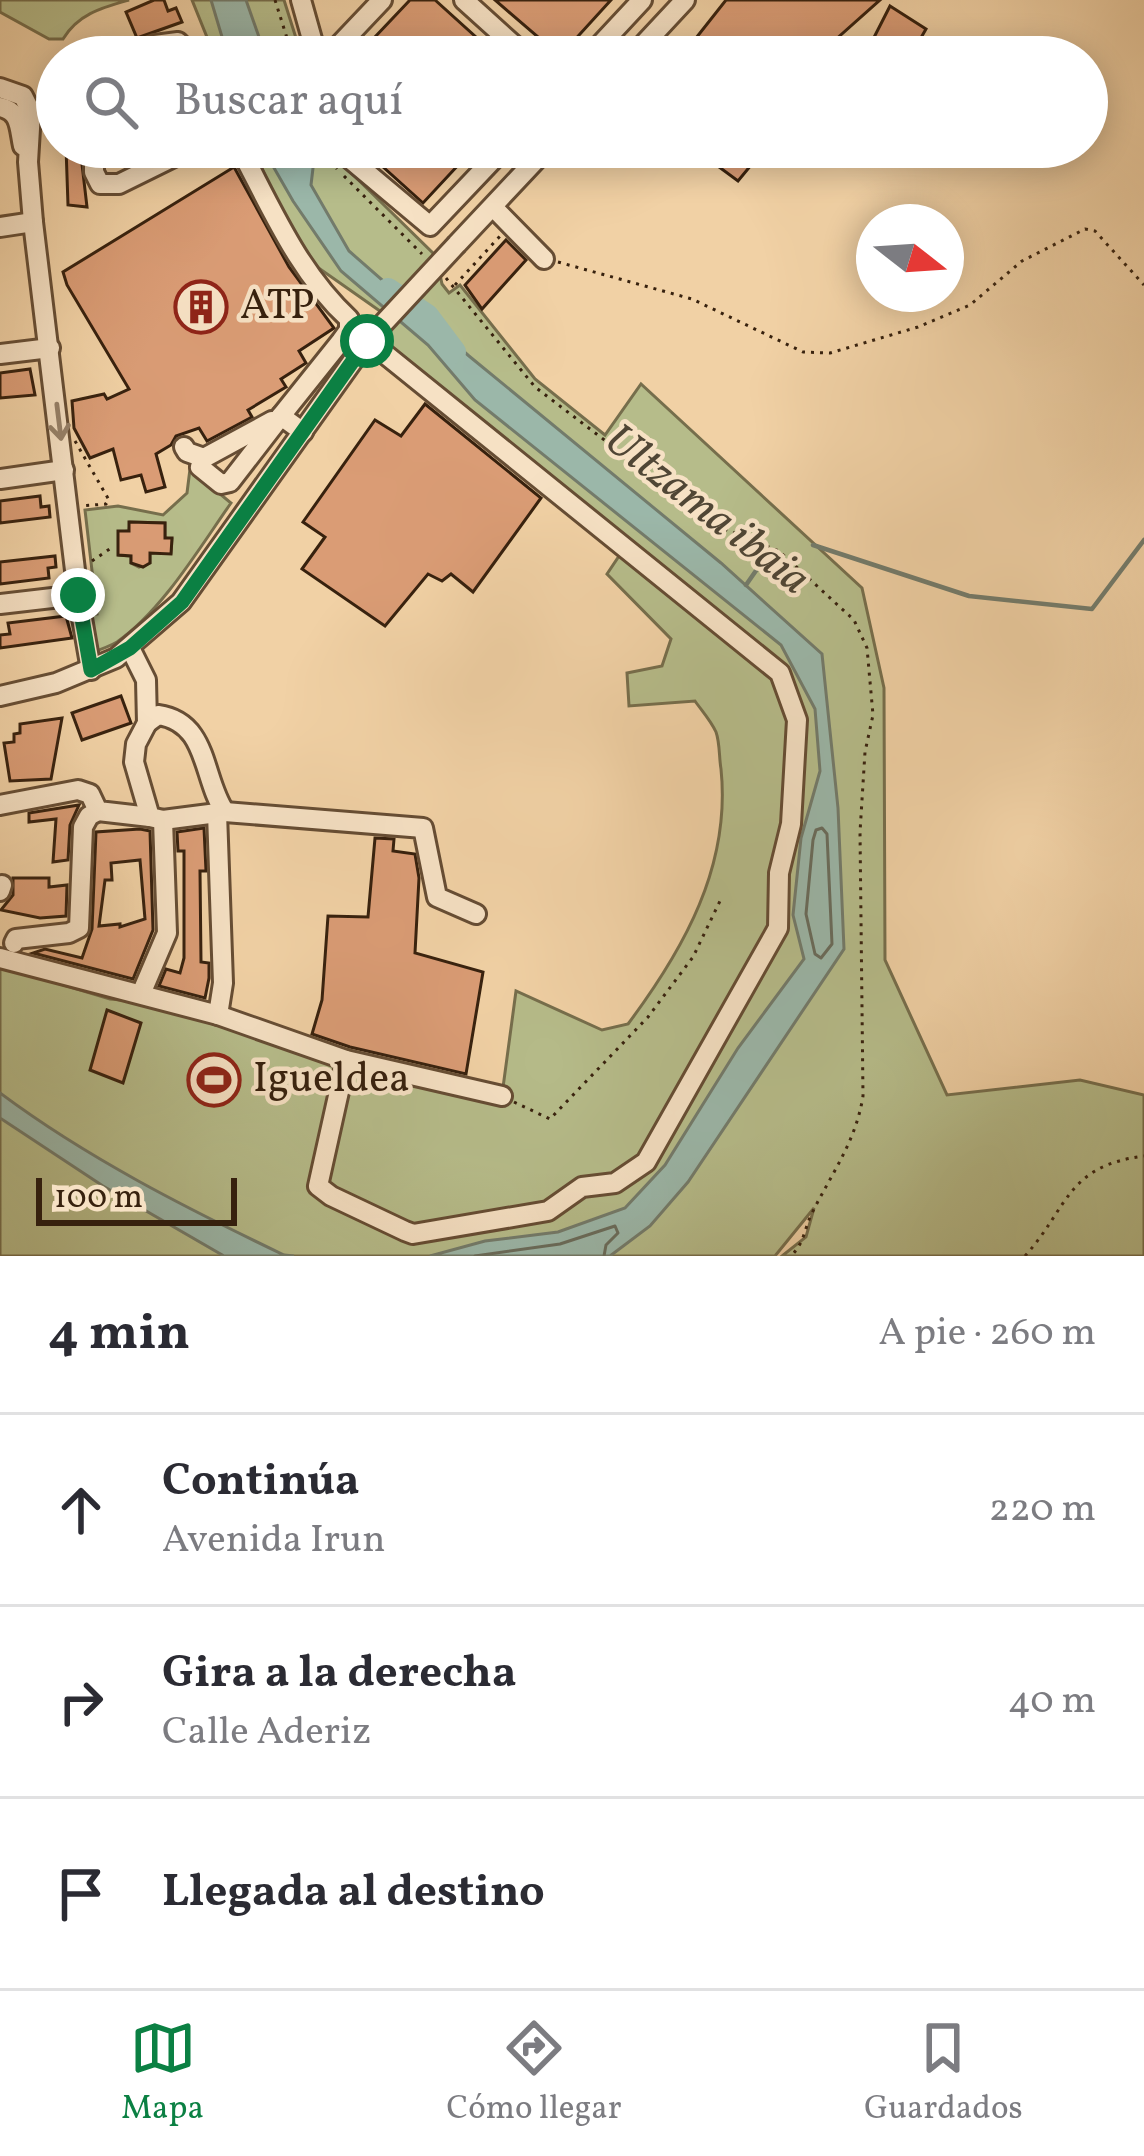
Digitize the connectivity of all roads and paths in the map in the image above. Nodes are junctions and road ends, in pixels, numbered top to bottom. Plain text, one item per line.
1 (275, 0) edge
2 (301, 0) edge
3 (382, 0) edge
4 (464, 0) edge
5 (642, 0) edge
6 (685, 0) edge
7 (286, 36) edge
8 (311, 36) edge
9 (348, 36) edge
10 (504, 36) edge
11 (609, 36) edge
12 (652, 36) edge
13 (5, 98) edge
14 (94, 168) edge
15 (151, 168) edge
16 (249, 168) edge
17 (336, 168) edge
18 (361, 168) edge
19 (485, 168) edge
20 (529, 168) edge
21 (493, 207) junction
22 (34, 223) junction
23 (502, 226) dead end
24 (0, 227) edge
25 (544, 259) joint
26 (430, 262) dead end
27 (442, 274) dead end
28 (1144, 285) edge
29 (453, 286) junction
30 (371, 343) junction
31 (50, 348) junction
32 (0, 354) edge
33 (281, 416) junction
34 (303, 432) junction
35 (70, 433) dead end
36 (184, 447) dead end
37 (204, 458) junction
38 (64, 470) junction
39 (0, 479) edge
40 (79, 506) dead end
41 (114, 546) dead end
42 (86, 567) dead end
43 (78, 595) junction
44 (0, 604) edge
45 (130, 648) junction
46 (91, 670) junction
47 (0, 696) edge
48 (147, 723) junction
49 (0, 805) edge
50 (98, 812) junction
51 (221, 813) junction
52 (156, 818) junction
53 (720, 901) dead end
54 (476, 914) dead end
55 (6, 949) edge
56 (142, 994) junction
57 (218, 1015) junction
58 (346, 1060) junction
59 (502, 1096) joint
60 (1144, 1156) edge
61 (791, 1256) edge
62 (1025, 1256) edge

1 - 7 path
2 - 8 street
3 - 9 street
4 - 10 street
5 - 11 street
6 - 12 street
13 - 22 street
14 - 15 street
16 - 33 street
17 - 26 path
18 - 19 street
20 - 21 street
21 - 25 street
21 - 30 street, bridge
22 - 24 street
22 - 31 street
23 - 29 path
25 - 28 path
27 - 29 path
29 - 61 path
30 - 34 street
30 - 58 street
31 - 32 street
31 -> 38 street
33 - 34 street
33 - 37 street
33 - 37 street
34 - 45 street
35 - 40 path
36 - 37 street
38 - 39 street
38 - 43 street
41 - 42 path
43 - 44 street
43 - 46 street
45 - 46 street
45 - 48 street
46 - 47 street
48 - 51 street
48 - 52 street
49 - 50 street
50 - 52 street
50 - 55 street
51 - 52 street
51 - 54 street
51 - 57 street
52 - 56 street
53 - 59 path
55 - 56 street
56 - 57 street
57 - 58 street
58 - 59 street
60 - 62 path

